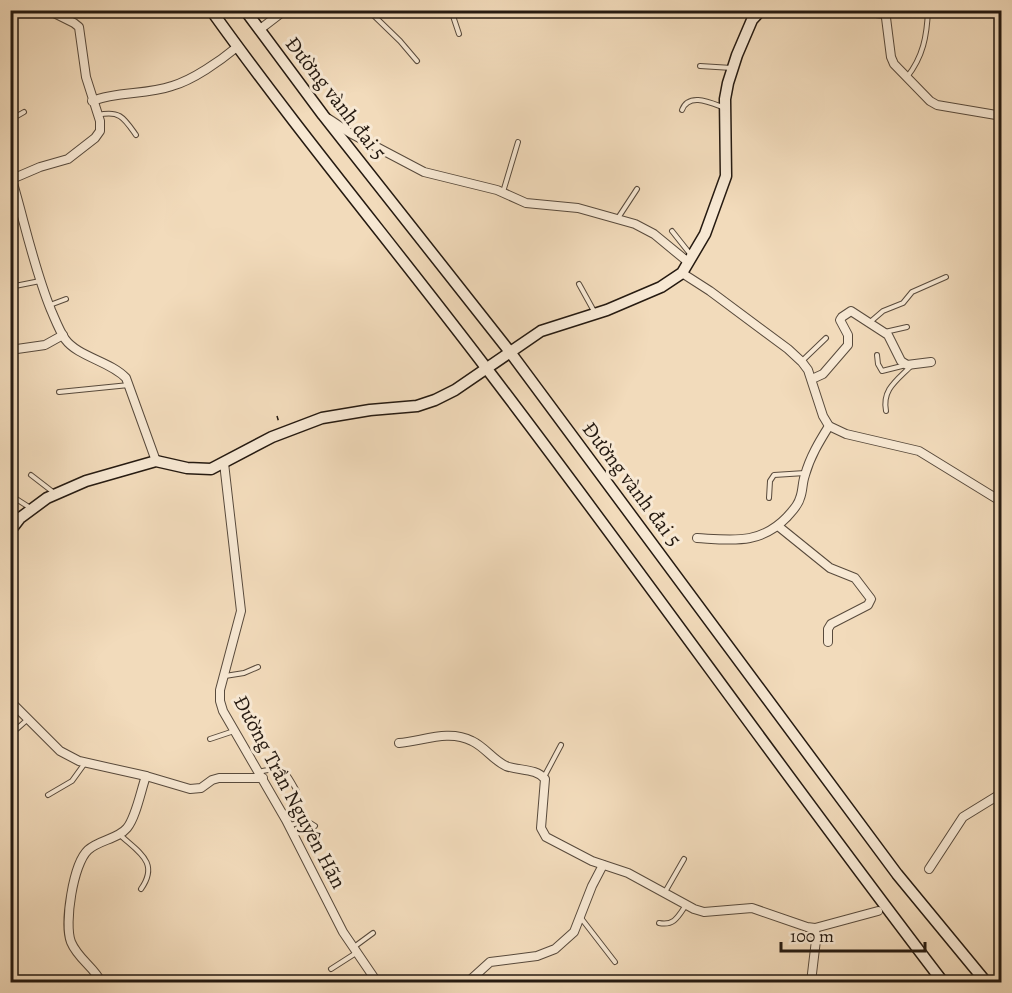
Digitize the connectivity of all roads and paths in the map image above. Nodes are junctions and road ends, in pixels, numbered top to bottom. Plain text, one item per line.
1 (48, 10) edge
2 (211, 10) edge
3 (244, 10) edge
4 (285, 10) edge
5 (368, 10) edge
6 (451, 10) edge
7 (761, 10) edge
8 (848, 10) edge
9 (928, 10) edge
10 (885, 12) edge
11 (259, 30) junction
12 (459, 34) dead end
13 (237, 47) junction
14 (417, 61) dead end
15 (700, 66) dead end
16 (733, 69) junction
17 (906, 78) junction
18 (92, 101) junction
19 (725, 108) junction
20 (682, 110) dead end
21 (24, 112) dead end
22 (97, 115) junction
23 (323, 115) junction
24 (1002, 116) edge
25 (10, 120) edge
26 (136, 135) dead end
27 (518, 142) dead end
28 (11, 176) edge
29 (637, 189) dead end
30 (503, 192) junction
31 (617, 219) junction
32 (672, 231) dead end
33 (690, 259) junction
34 (682, 273) junction
35 (946, 277) dead end
36 (40, 281) junction
37 (579, 284) dead end
38 (10, 287) edge
39 (66, 299) dead end
40 (49, 305) junction
41 (595, 314) junction
42 (868, 323) junction
43 (908, 327) dead end
44 (884, 332) junction
45 (63, 335) junction
46 (826, 338) dead end
47 (10, 350) edge
48 (510, 352) junction
49 (878, 355) dead end
50 (802, 362) junction
51 (931, 362) dead end
52 (909, 365) junction
53 (487, 368) junction
54 (812, 379) junction
55 (130, 385) junction
56 (59, 392) dead end
57 (886, 411) dead end
58 (829, 426) junction
59 (156, 461) junction
60 (224, 464) junction
61 (805, 473) junction
62 (31, 475) dead end
63 (14, 480) dead end
64 (10, 484) edge
65 (56, 494) junction
66 (10, 495) edge
67 (769, 498) dead end
68 (1002, 502) edge
69 (32, 509) junction
70 (778, 526) junction
71 (10, 531) edge
72 (697, 538) dead end
73 (828, 642) dead end
74 (258, 667) dead end
75 (224, 676) junction
76 (10, 700) edge
77 (28, 718) junction
78 (234, 731) junction
79 (10, 735) edge
80 (210, 739) dead end
81 (399, 743) dead end
82 (561, 745) dead end
83 (85, 762) junction
84 (261, 775) junction
85 (146, 776) junction
86 (544, 778) junction
87 (297, 791) dead end
88 (1002, 793) edge
89 (48, 795) dead end
90 (289, 825) junction
91 (315, 826) dead end
92 (118, 834) junction
93 (684, 859) dead end
94 (603, 865) junction
95 (929, 869) dead end
96 (141, 889) dead end
97 (664, 892) junction
98 (686, 905) junction
99 (878, 911) dead end
100 (580, 918) junction
101 (659, 923) dead end
102 (815, 928) junction
103 (373, 933) dead end
104 (355, 950) junction
105 (615, 962) dead end
106 (331, 969) dead end
107 (100, 982) edge
108 (377, 982) edge
109 (468, 982) edge
110 (811, 982) edge
111 (943, 982) edge
112 (986, 982) edge

1 - 18 street
2 - 13 main road
3 - 11 main road, Đường vành đai 5
4 - 11 street
5 - 14 lane
6 - 12 lane
7 - 16 main road
8 - 10 street
9 - 17 lane
10 - 17 street
11 - 23 main road, Đường vành đai 5
13 - 18 street
13 - 53 main road
15 - 16 lane
16 - 19 main road
17 - 24 street
18 - 22 street
19 - 20 lane
19 - 33 main road
21 - 25 lane
22 - 26 lane
22 - 28 street
23 - 30 street
23 - 48 main road, Đường vành đai 5
27 - 30 lane
28 - 36 street
29 - 31 lane
30 - 31 street
31 - 33 street
32 - 33 lane
33 - 34 main road
34 - 41 main road
34 - 50 street
35 - 42 lane
36 - 38 lane
36 - 40 street
37 - 41 lane
39 - 40 lane
40 - 45 street
41 - 48 main road
42 - 44 street
42 - 54 street
43 - 44 lane
44 - 52 street
45 - 47 street
45 - 55 street
46 - 50 lane
48 - 53 main road
48 - 112 main road, Đường vành đai 5
49 - 52 lane
50 - 54 street
51 - 52 street
52 - 57 lane
53 - 60 main road
53 - 111 main road
54 - 58 street
55 - 56 lane
55 - 59 street
58 - 61 street
58 - 68 street
59 - 60 main road
59 - 65 main road
60 - 75 street, Đường Trần Nguyên Hãn
61 - 67 lane
61 - 70 street
62 - 65 lane
63 - 64 lane
65 - 69 main road
66 - 69 lane
69 - 71 main road
70 - 72 street
70 - 73 street
74 - 75 lane
75 - 78 street, Đường Trần Nguyên Hãn
76 - 77 street
77 - 79 lane
77 - 83 street
78 - 80 lane
78 - 84 street, Đường Trần Nguyên Hãn
81 - 86 street
82 - 86 lane
83 - 85 street
83 - 89 lane
84 - 85 street
84 - 87 lane
84 - 90 street, Đường Trần Nguyên Hãn
85 - 92 street
86 - 94 street
88 - 95 street
90 - 91 lane
90 - 104 street, Đường Trần Nguyên Hãn
92 - 96 lane
92 - 107 street
93 - 97 lane
94 - 97 street
94 - 100 street
97 - 98 street
98 - 101 lane
98 - 102 street
99 - 102 street
100 - 105 lane
100 - 109 street
102 - 110 street
103 - 104 lane
104 - 106 lane
104 - 108 street, Đường Trần Nguyên Hãn

